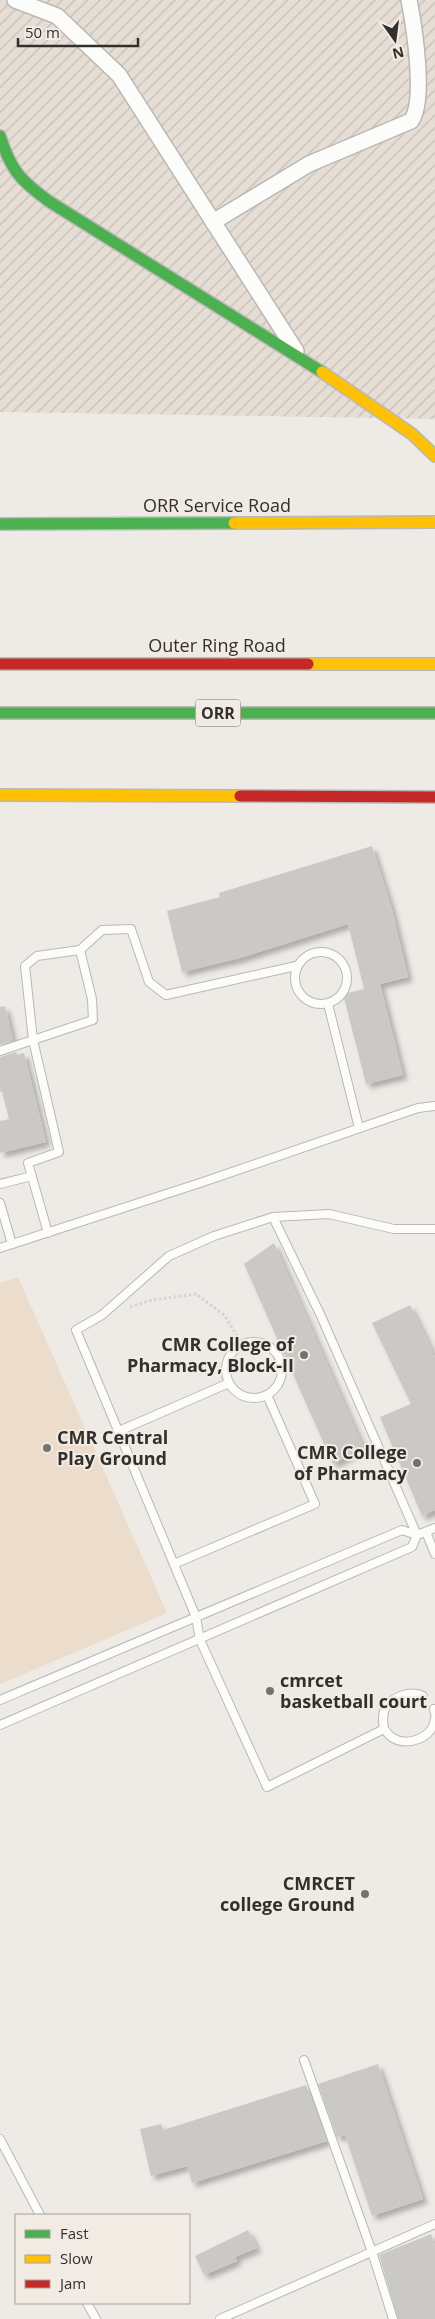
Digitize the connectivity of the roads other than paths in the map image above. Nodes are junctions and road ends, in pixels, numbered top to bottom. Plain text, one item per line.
1 (15, 0) edge
2 (409, 0) edge
3 (0, 136) edge
4 (213, 222) junction
5 (300, 356) junction
6 (435, 456) edge
7 (435, 522) edge
8 (0, 524) edge
9 (0, 664) edge
10 (435, 664) edge
11 (0, 713) edge
12 (435, 713) edge
13 (0, 795) edge
14 (435, 797) edge
15 (80, 950) junction
16 (296, 966) junction
17 (328, 1004) junction
18 (33, 1040) junction
19 (0, 1051) edge
20 (435, 1106) edge
21 (359, 1128) junction
22 (32, 1176) junction
23 (0, 1184) edge
24 (0, 1203) edge
25 (273, 1217) junction
26 (435, 1229) edge
27 (48, 1233) junction
28 (12, 1244) junction
29 (0, 1248) edge
30 (229, 1383) junction
31 (267, 1395) junction
32 (119, 1432) junction
33 (435, 1528) edge
34 (426, 1532) junction
35 (417, 1535) junction
36 (435, 1554) edge
37 (174, 1564) junction
38 (196, 1617) junction
39 (200, 1640) junction
40 (423, 1696) dead end
41 (0, 1700) edge
42 (435, 1719) edge
43 (0, 1725) edge
44 (384, 1729) junction
45 (304, 2060) dead end
46 (0, 2139) edge
47 (39, 2214) edge
48 (435, 2224) edge
49 (372, 2252) junction
50 (88, 2304) edge
51 (96, 2319) edge
52 (220, 2319) edge
53 (394, 2319) edge

1 - 4 street
2 - 4 street
3 - 5 main road
4 - 5 street
5 - 6 main road
7 - 8 main road, ORR Service Road
9 - 10 main road, Outer Ring Road
11 - 12 main road, ORR
13 - 14 main road
15 - 16 lane
15 - 18 lane
15 - 18 lane
16 - 17 lane
16 - 17 lane
17 - 21 lane
18 - 19 lane
18 - 22 lane
20 - 21 lane
21 - 27 lane
22 - 23 lane
22 - 27 lane
24 - 28 lane
25 - 26 lane
25 - 32 lane
25 - 35 lane
27 - 28 lane
28 - 29 lane
30 - 31 lane
30 - 31 lane
30 - 32 lane
31 - 37 lane
32 - 37 lane
33 - 34 lane
34 - 35 lane
34 - 36 lane
35 - 38 lane
35 - 39 lane
37 - 38 lane
38 - 39 lane
38 - 41 lane
39 - 43 lane
39 - 44 lane
40 - 44 lane
42 - 44 lane
45 - 49 lane
46 - 47 lane
48 - 49 lane
49 - 52 lane
49 - 53 lane
50 - 51 lane

